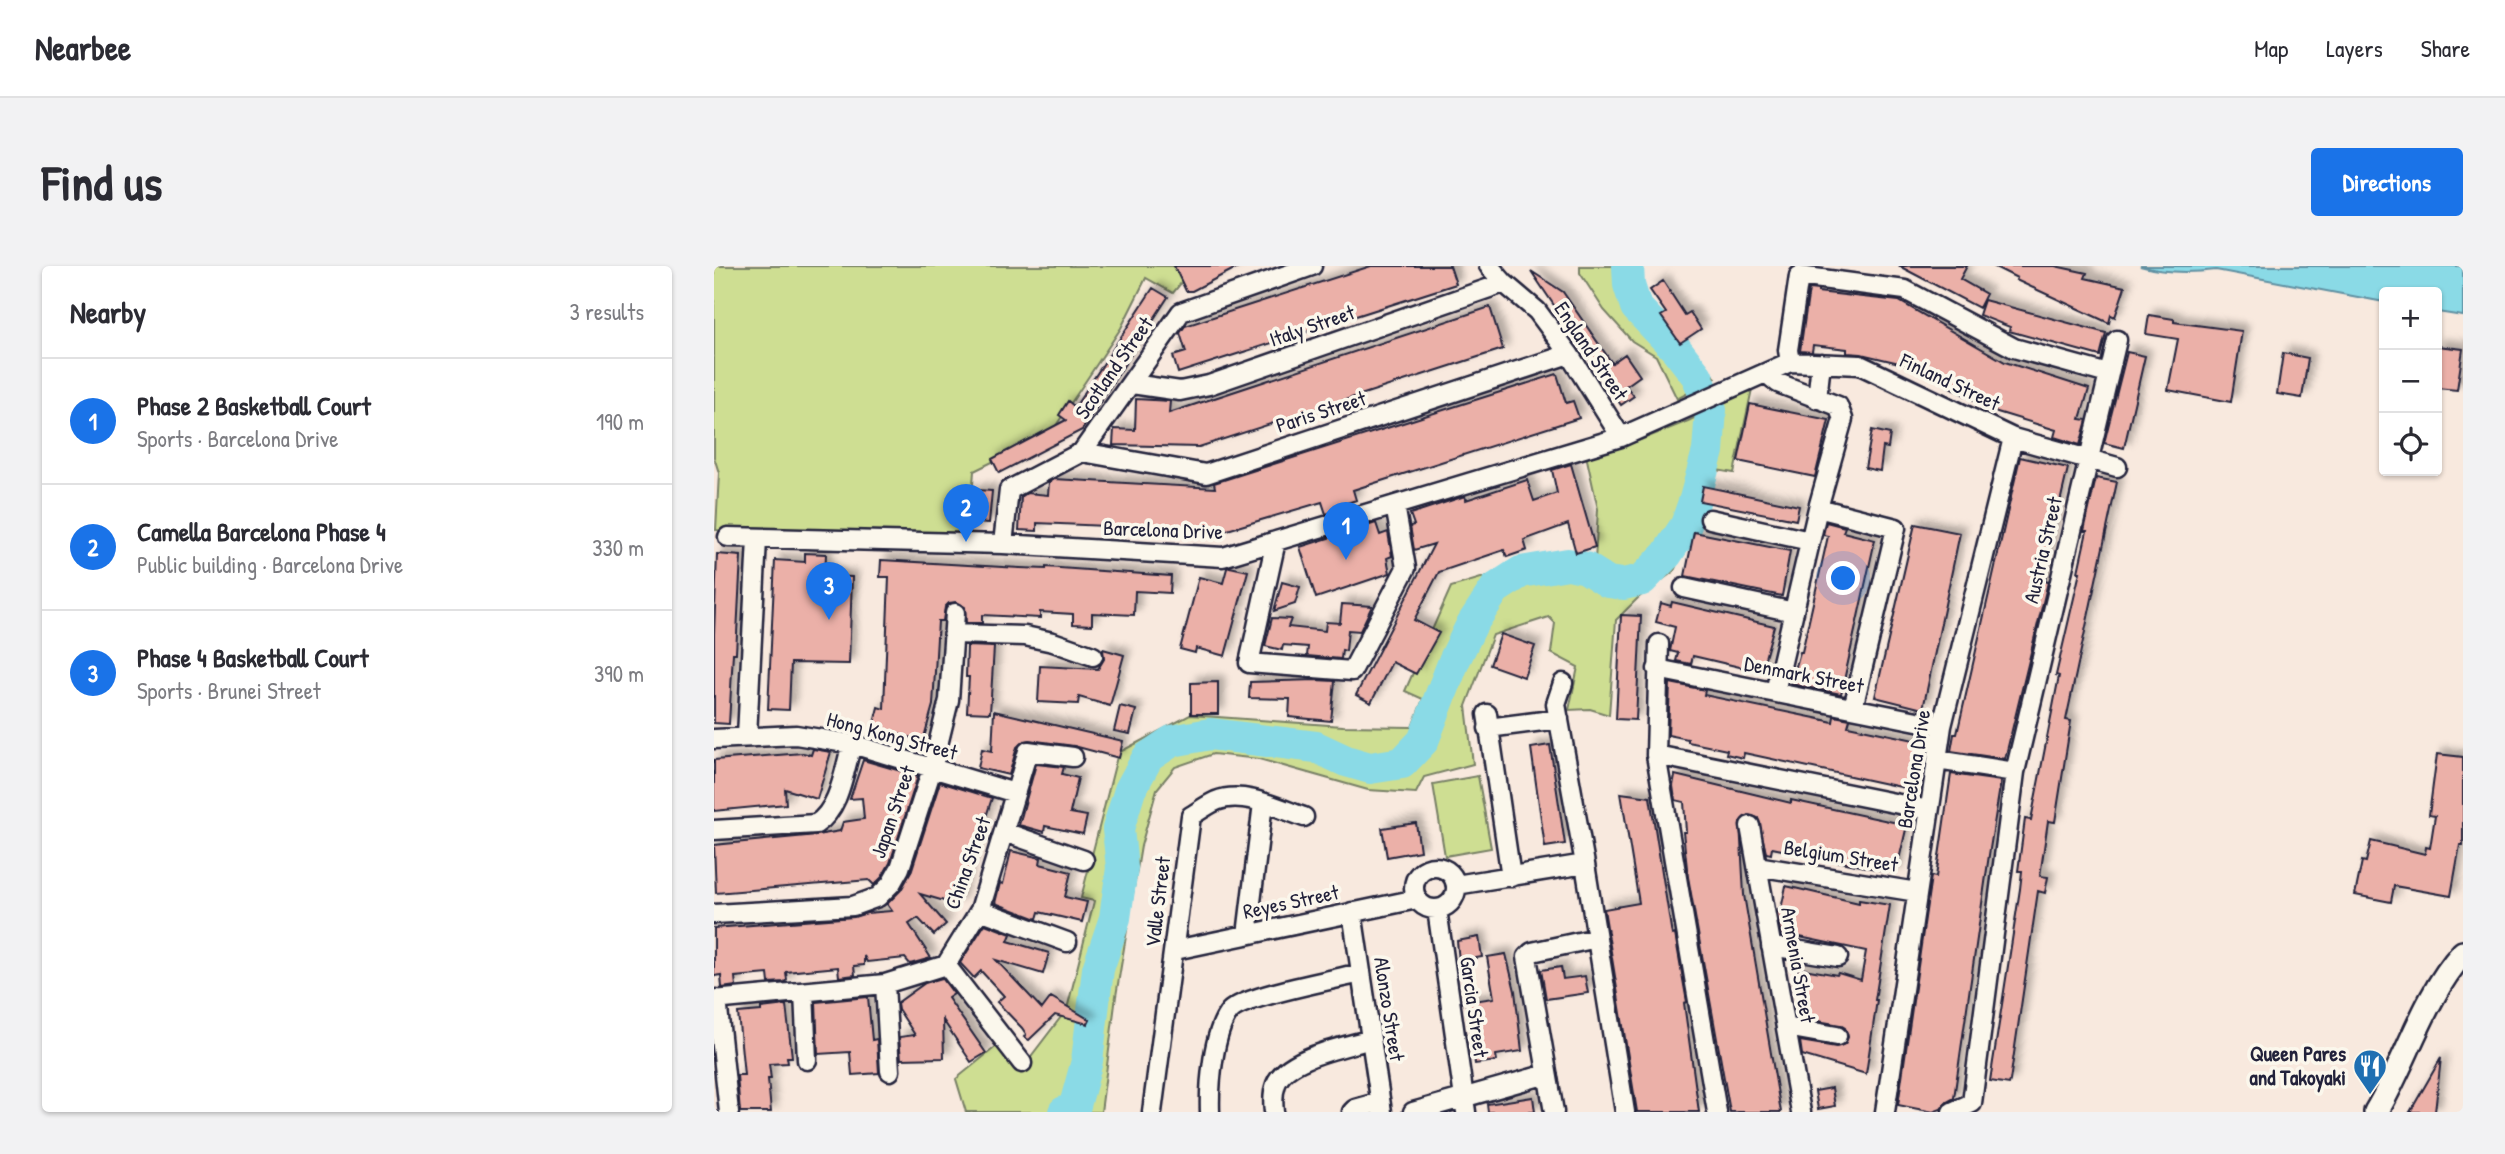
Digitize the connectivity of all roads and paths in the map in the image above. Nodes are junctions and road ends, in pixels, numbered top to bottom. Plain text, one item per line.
1 (1311, 266) edge
2 (1489, 266) edge
3 (1504, 283) junction
4 (2117, 340) dead end
5 (1569, 354) junction
6 (1790, 362) junction
7 (1821, 363) junction
8 (1766, 373) junction
9 (2108, 374) junction
10 (1132, 384) junction
11 (1817, 399) junction
12 (1621, 436) junction
13 (2013, 438) junction
14 (1082, 452) junction
15 (2088, 459) junction
16 (2117, 467) dead end
17 (1395, 505) junction
18 (1818, 508) junction
19 (1710, 519) dead end
20 (728, 537) dead end
21 (757, 539) junction
22 (1276, 541) junction
23 (1810, 541) junction
24 (1003, 544) junction
25 (1684, 588) dead end
26 (1794, 612) junction
27 (955, 613) dead end
28 (954, 634) junction
29 (1659, 643) dead end
30 (1093, 656) dead end
31 (1657, 669) junction
32 (1563, 683) dead end
33 (1775, 692) junction
34 (1853, 708) junction
35 (1559, 719) junction
36 (1942, 726) junction
37 (747, 736) junction
38 (714, 739) edge
39 (852, 744) junction
40 (1656, 755) junction
41 (1073, 757) dead end
42 (1937, 760) junction
43 (932, 768) junction
44 (2015, 772) junction
45 (1015, 793) junction
46 (1264, 803) junction
47 (1929, 810) junction
48 (1304, 817) dead end
49 (1750, 826) dead end
50 (714, 830) edge
51 (1004, 832) junction
52 (1084, 860) dead end
53 (1585, 864) junction
54 (1757, 866) junction
55 (1511, 877) junction
56 (1456, 885) junction
57 (1917, 892) junction
58 (1417, 898) junction
59 (1437, 909) junction
60 (979, 910) junction
61 (1352, 912) junction
62 (714, 914) edge
63 (1247, 935) junction
64 (1597, 938) junction
65 (1067, 942) dead end
66 (1771, 946) junction
67 (1175, 950) junction
68 (2463, 953) edge
69 (1838, 957) dead end
70 (946, 965) junction
71 (1361, 973) junction
72 (885, 984) junction
73 (803, 992) junction
74 (716, 1000) edge
75 (1786, 1027) junction
76 (1838, 1036) dead end
77 (1371, 1039) junction
78 (807, 1060) dead end
79 (1022, 1063) dead end
80 (890, 1071) dead end
81 (1547, 1074) junction
82 (1465, 1105) edge
83 (1381, 1107) edge
84 (729, 1112) edge
85 (1152, 1112) edge
86 (1210, 1112) edge
87 (1274, 1112) edge
88 (1352, 1112) edge
89 (1413, 1112) edge
90 (1554, 1112) edge
91 (1625, 1112) edge
92 (1717, 1112) edge
93 (1801, 1112) edge
94 (1885, 1112) edge
95 (1952, 1112) edge
96 (2376, 1112) edge

1 - 10 street, Scotland Street
2 - 3 street, England Street
3 - 5 street, England Street
3 - 10 street, Italy Street
4 - 9 street, Austria Street
5 - 12 street, England Street
5 - 14 street, Paris Street
6 - 7 street, Finland Street
6 - 8 street, Barcelona Drive
6 - 9 street
7 - 11 street
7 - 13 street, Finland Street
8 - 11 street
8 - 12 street, Barcelona Drive
9 - 15 street, Austria Street
10 - 14 street, Scotland Street
11 - 18 street
12 - 17 street, Barcelona Drive
13 - 15 street, Finland Street
13 - 36 street, Barcelona Drive
14 - 24 street, Scotland Street
15 - 16 street, Finland Street
15 - 44 street, Austria Street
17 - 22 street, Barcelona Drive
17 - 22 street
18 - 23 street
18 - 34 street
19 - 23 street
20 - 21 street, Barcelona Drive
21 - 24 street, Barcelona Drive
21 - 37 street
22 - 24 street, Barcelona Drive
23 - 26 street
25 - 26 street
26 - 33 street
27 - 28 street, Japan Street
28 - 30 street
28 - 43 street, Japan Street
29 - 31 street
31 - 33 street, Denmark Street
31 - 40 street
32 - 35 street
33 - 34 street, Denmark Street
34 - 36 street, Denmark Street
35 - 53 street
35 - 55 street
36 - 42 street, Barcelona Drive
37 - 38 street, Hong Kong Street
37 - 39 street, Hong Kong Street
39 - 43 street, Hong Kong Street
39 - 50 street
40 - 47 street
40 - 92 street
41 - 45 street, China Street
42 - 44 street
42 - 47 street, Barcelona Drive
43 - 45 street, Hong Kong Street
43 - 62 street, Japan Street
44 - 95 street, Austria Street
45 - 51 street, China Street
46 - 48 street, Valle Street
46 - 63 street
46 - 67 street, Valle Street
47 - 57 street, Barcelona Drive
49 - 54 street, Armenia Street
51 - 52 street
51 - 60 street, China Street
53 - 55 street
53 - 64 street
54 - 57 street, Belgium Street
54 - 66 street, Armenia Street
55 - 56 street
56 - 58 street
56 - 59 street
57 - 94 street, Barcelona Drive
58 - 59 street
58 - 61 street, Reyes Street
59 - 82 street, Garcia Street
60 - 65 street
60 - 70 street, China Street
61 - 63 street, Reyes Street
61 - 71 street, Alonzo Street
63 - 67 street, Reyes Street
64 - 81 street
64 - 91 street
66 - 69 street
66 - 75 street, Armenia Street
67 - 85 street, Valle Street
68 - 96 main road
70 - 72 street
70 - 79 street
71 - 77 street, Alonzo Street
71 - 86 street
72 - 73 street
72 - 80 street
73 - 74 street
73 - 78 street
74 - 84 street
75 - 76 street
75 - 93 street, Armenia Street
77 - 83 street, Alonzo Street
77 - 87 street
81 - 82 street
81 - 90 street
82 - 89 street
83 - 88 street

